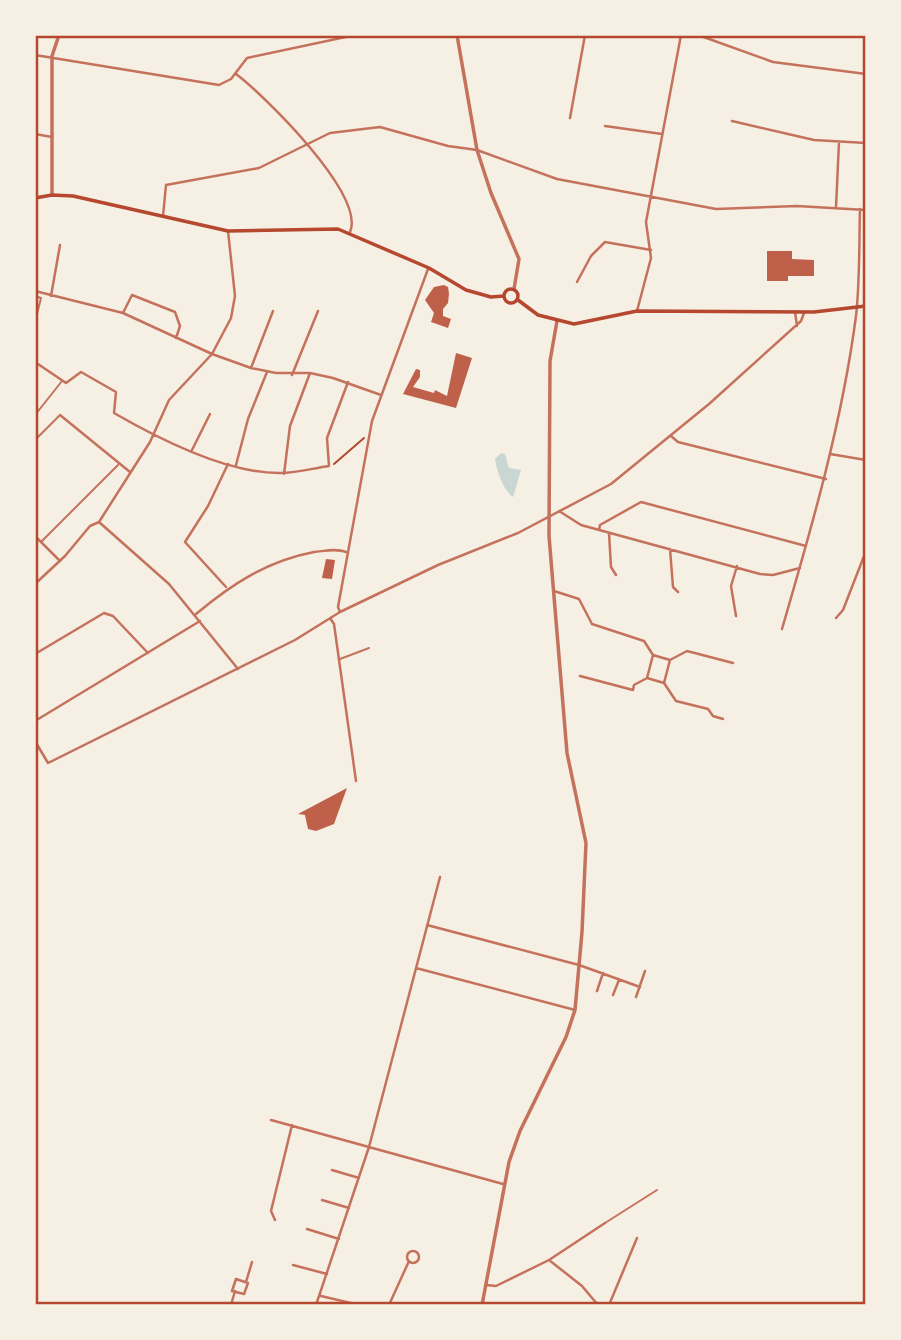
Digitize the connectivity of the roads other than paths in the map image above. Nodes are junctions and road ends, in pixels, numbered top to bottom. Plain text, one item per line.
1 (59, 35) edge
2 (355, 35) edge
3 (457, 35) edge
4 (585, 35) edge
5 (681, 35) edge
6 (698, 35) edge
7 (35, 55) edge
8 (52, 56) junction
9 (236, 74) junction
10 (866, 74) edge
11 (570, 118) dead end
12 (732, 121) dead end
13 (605, 126) dead end
14 (35, 134) edge
15 (662, 134) junction
16 (52, 137) junction
17 (839, 142) junction
18 (866, 143) edge
19 (307, 144) junction
20 (477, 150) junction
21 (52, 195) junction
22 (651, 195) junction
23 (35, 198) edge
24 (836, 207) junction
25 (860, 209) junction
26 (866, 210) edge
27 (163, 217) junction
28 (228, 231) junction
29 (349, 232) junction
30 (60, 245) dead end
31 (651, 250) junction
32 (429, 268) junction
33 (578, 282) dead end
34 (514, 289) junction
35 (35, 294) edge
36 (51, 296) junction
37 (504, 296) junction
38 (517, 300) junction
39 (866, 306) edge
40 (856, 308) junction
41 (273, 311) dead end
42 (318, 311) dead end
43 (637, 311) junction
44 (795, 312) junction
45 (804, 312) junction
46 (123, 313) junction
47 (557, 321) junction
48 (35, 322) edge
49 (797, 326) junction
50 (176, 338) junction
51 (212, 354) junction
52 (35, 362) edge
53 (250, 368) junction
54 (267, 372) junction
55 (310, 373) junction
56 (292, 375) junction
57 (62, 381) junction
58 (348, 382) junction
59 (381, 395) junction
60 (209, 414) dead end
61 (35, 415) edge
62 (60, 415) joint
63 (152, 436) junction
64 (670, 436) junction
65 (35, 440) edge
66 (192, 450) junction
67 (830, 454) junction
68 (866, 460) edge
69 (119, 464) junction
70 (228, 464) junction
71 (236, 466) junction
72 (132, 473) junction
73 (284, 474) junction
74 (826, 479) junction
75 (559, 511) junction
76 (548, 517) junction
77 (99, 522) junction
78 (599, 530) junction
79 (609, 533) junction
80 (35, 536) edge
81 (41, 542) junction
82 (806, 546) junction
83 (670, 550) junction
84 (866, 551) edge
85 (347, 552) junction
86 (60, 561) junction
87 (737, 566) junction
88 (800, 568) junction
89 (616, 575) dead end
90 (35, 584) edge
91 (228, 589) junction
92 (554, 591) junction
93 (678, 592) dead end
94 (340, 612) junction
95 (196, 614) junction
96 (736, 616) dead end
97 (331, 618) junction
98 (836, 618) dead end
99 (201, 620) junction
100 (782, 629) dead end
101 (369, 648) dead end
102 (148, 653) junction
103 (35, 654) edge
104 (653, 655) junction
105 (339, 659) junction
106 (670, 660) junction
107 (733, 663) dead end
108 (238, 669) junction
109 (580, 676) dead end
110 (647, 678) junction
111 (664, 683) junction
112 (723, 719) dead end
113 (35, 721) edge
114 (35, 741) edge
115 (356, 781) dead end
116 (440, 877) dead end
117 (427, 925) junction
118 (579, 965) junction
119 (416, 968) junction
120 (645, 971) dead end
121 (603, 973) junction
122 (619, 980) junction
123 (640, 987) junction
124 (597, 991) dead end
125 (613, 995) dead end
126 (636, 997) dead end
127 (575, 1010) junction
128 (271, 1120) dead end
129 (292, 1125) junction
130 (369, 1147) junction
131 (332, 1170) dead end
132 (359, 1179) junction
133 (503, 1184) junction
134 (657, 1190) dead end
135 (322, 1200) dead end
136 (349, 1208) junction
137 (275, 1220) dead end
138 (605, 1223) joint
139 (307, 1229) dead end
140 (637, 1238) dead end
141 (339, 1239) junction
142 (549, 1260) junction
143 (409, 1261) dead end
144 (252, 1262) dead end
145 (293, 1265) dead end
146 (327, 1274) junction
147 (246, 1282) junction
148 (486, 1285) junction
149 (235, 1292) junction
150 (320, 1295) junction
151 (231, 1305) edge
152 (316, 1305) edge
153 (359, 1305) edge
154 (389, 1305) edge
155 (482, 1305) edge
156 (598, 1305) edge
157 (609, 1305) edge

1 - 8 street
2 - 9 street
3 - 20 street
4 - 11 street
5 - 15 street
6 - 10 street
7 - 8 street
8 - 9 street
8 - 16 street
9 - 19 street
12 - 17 street
13 - 15 street
14 - 16 street
15 - 22 street
16 - 21 street
17 - 18 street
17 - 24 street
19 - 20 street
19 - 27 street
19 - 29 street
20 - 22 street
20 - 34 street
21 - 23 main road
21 - 27 main road
22 - 24 street
22 - 31 street
24 - 25 street
25 - 26 street
25 - 40 street
27 - 28 main road
28 - 29 main road
28 - 51 street
29 - 32 main road
30 - 36 street
31 - 33 street
31 - 43 street
32 - 37 main road
32 - 59 street
34 - 37 main road
34 - 38 main road
35 - 36 street
35 - 48 street
36 - 46 street
37 - 38 main road
38 - 47 main road
39 - 40 main road
40 - 45 main road
40 - 67 street
41 - 53 street
42 - 56 street
43 - 44 main road
43 - 47 main road
44 - 45 main road
44 - 49 street
45 - 49 street
46 - 50 street
46 - 50 street
47 - 76 street
49 - 64 street
50 - 51 street
51 - 53 street
51 - 63 street
52 - 57 street
53 - 54 street
54 - 56 street
54 - 71 street
55 - 56 street
55 - 58 street
55 - 73 street
57 - 61 street
57 - 63 street
58 - 59 street
58 - 73 street
59 - 85 street
60 - 66 street
62 - 65 street
62 - 69 street
63 - 66 street
63 - 72 street
64 - 74 street
64 - 75 street
66 - 70 street
67 - 68 street
67 - 74 street
69 - 72 street
69 - 81 street
70 - 71 street
70 - 91 street
71 - 73 street
72 - 77 street
74 - 82 street
75 - 76 street
75 - 78 street
76 - 92 street
76 - 94 street
77 - 86 street
77 - 95 street
78 - 79 street
78 - 82 street
79 - 83 street
79 - 89 street
80 - 81 street
81 - 86 street
82 - 88 street
83 - 87 street
83 - 93 street
84 - 98 street
85 - 91 street
85 - 94 street
86 - 90 street
87 - 88 street
87 - 96 street
88 - 100 street
91 - 95 street
92 - 104 street
92 - 118 street
94 - 97 street
95 - 99 street
97 - 105 street
97 - 108 street
99 - 102 street
99 - 108 street
101 - 105 street
102 - 103 street
102 - 113 street
104 - 106 street
104 - 110 street
105 - 115 street
106 - 107 street
106 - 111 street
108 - 114 street
109 - 110 street
110 - 111 street
111 - 112 street
116 - 117 street
117 - 118 street
117 - 119 street
118 - 121 street
118 - 127 street
119 - 127 street
119 - 130 street
120 - 123 street
121 - 122 street
121 - 124 street
122 - 123 street
122 - 125 street
123 - 126 street
127 - 133 street
128 - 129 street
129 - 130 street
129 - 137 street
130 - 132 street
130 - 133 street
131 - 132 street
132 - 136 street
133 - 148 street
134 - 138 street
135 - 136 street
136 - 141 street
138 - 142 street
139 - 141 street
140 - 157 street
141 - 146 street
142 - 148 street
142 - 156 street
143 - 154 street
144 - 147 street
145 - 146 street
146 - 150 street
147 - 149 street
147 - 149 street
148 - 155 street
149 - 151 street
150 - 152 street
150 - 153 street

